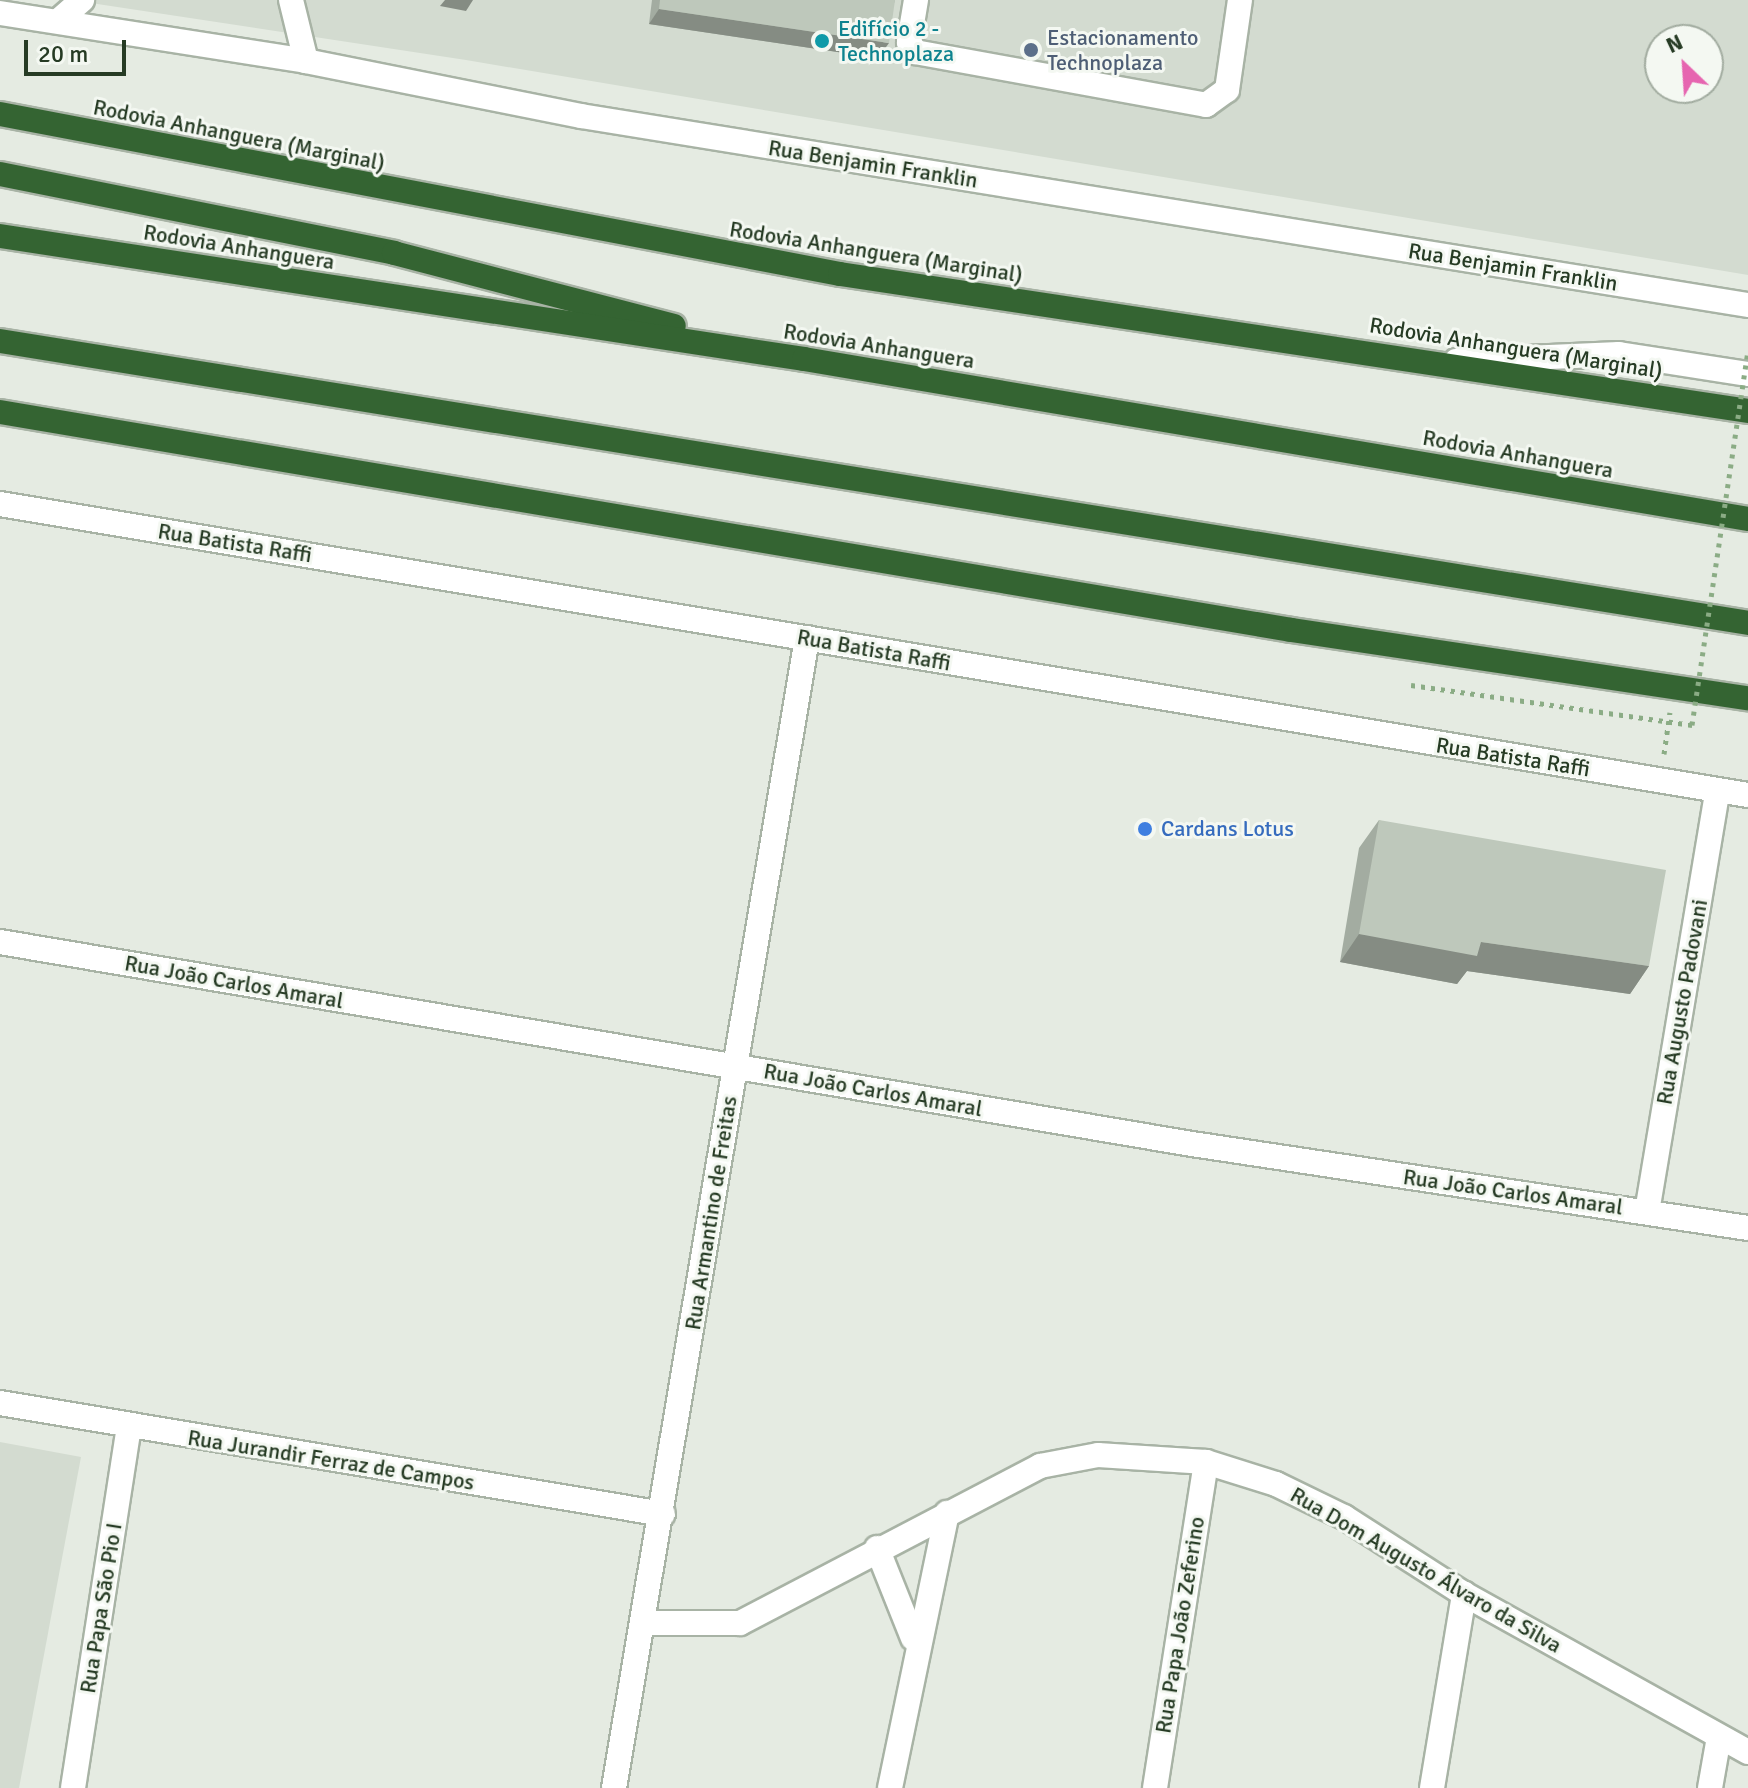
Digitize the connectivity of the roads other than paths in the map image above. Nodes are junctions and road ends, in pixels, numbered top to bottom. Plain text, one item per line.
1 (82, 0) edge
2 (291, 0) edge
3 (916, 0) edge
4 (1240, 0) edge
5 (0, 13) edge
6 (58, 21) junction
7 (306, 61) junction
8 (0, 114) edge
9 (0, 174) edge
10 (0, 236) edge
11 (1748, 305) edge
12 (0, 341) edge
13 (804, 359) junction
14 (1451, 361) junction
15 (1748, 374) edge
16 (1748, 411) edge
17 (0, 412) edge
18 (0, 504) edge
19 (1748, 519) edge
20 (1748, 623) edge
21 (807, 638) junction
22 (1748, 698) edge
23 (1717, 792) junction
24 (1748, 795) edge
25 (0, 942) edge
26 (735, 1067) junction
27 (1647, 1212) junction
28 (1748, 1228) edge
29 (0, 1403) edge
30 (129, 1427) junction
31 (1206, 1462) junction
32 (947, 1513) junction
33 (663, 1514) junction
34 (877, 1548) junction
35 (1464, 1594) junction
36 (642, 1623) junction
37 (914, 1642) junction
38 (1719, 1737) junction
39 (1748, 1752) edge
40 (73, 1788) edge
41 (614, 1788) edge
42 (890, 1788) edge
43 (1155, 1788) edge
44 (1432, 1788) edge
45 (1710, 1788) edge

1 - 6 street
2 - 7 street
3 - 4 street
5 - 6 street, Rua Benjamin Franklin
6 - 7 street, Rua Benjamin Franklin
7 - 11 street, Rua Benjamin Franklin
8 - 14 highway, Rodovia Anhanguera (Marginal)
9 - 13 highway
10 - 13 highway, Rodovia Anhanguera
12 - 20 highway
13 - 19 highway, Rodovia Anhanguera
14 - 15 street
14 - 16 highway, Rodovia Anhanguera (Marginal)
17 - 22 highway
18 - 21 street, Rua Batista Raffi
21 - 23 street, Rua Batista Raffi
21 - 26 street, Rua Armantino de Freitas
23 - 24 street, Rua Batista Raffi
23 - 27 street, Rua Augusto Padovani
25 - 26 street, Rua João Carlos Amaral
26 - 27 street, Rua João Carlos Amaral
26 - 33 street, Rua Armantino de Freitas
27 - 28 street, Rua João Carlos Amaral
29 - 30 street, Rua Jurandir Ferraz de Campos
30 - 33 street, Rua Jurandir Ferraz de Campos
30 - 40 street, Rua Papa São Pio I
31 - 32 street, Rua Dom Augusto Álvaro da Silva
31 - 35 street, Rua Dom Augusto Álvaro da Silva
31 - 43 street, Rua Papa João Zeferino
32 - 34 street, Rua Dom Augusto Álvaro da Silva
32 - 37 street
33 - 36 street, Rua Armantino de Freitas
34 - 36 street, Rua Dom Augusto Álvaro da Silva
34 - 37 street
35 - 38 street, Rua Dom Augusto Álvaro da Silva
35 - 44 street
36 - 41 street, Rua Armantino de Freitas
37 - 42 street
38 - 39 street, Rua Dom Augusto Álvaro da Silva
38 - 45 street

